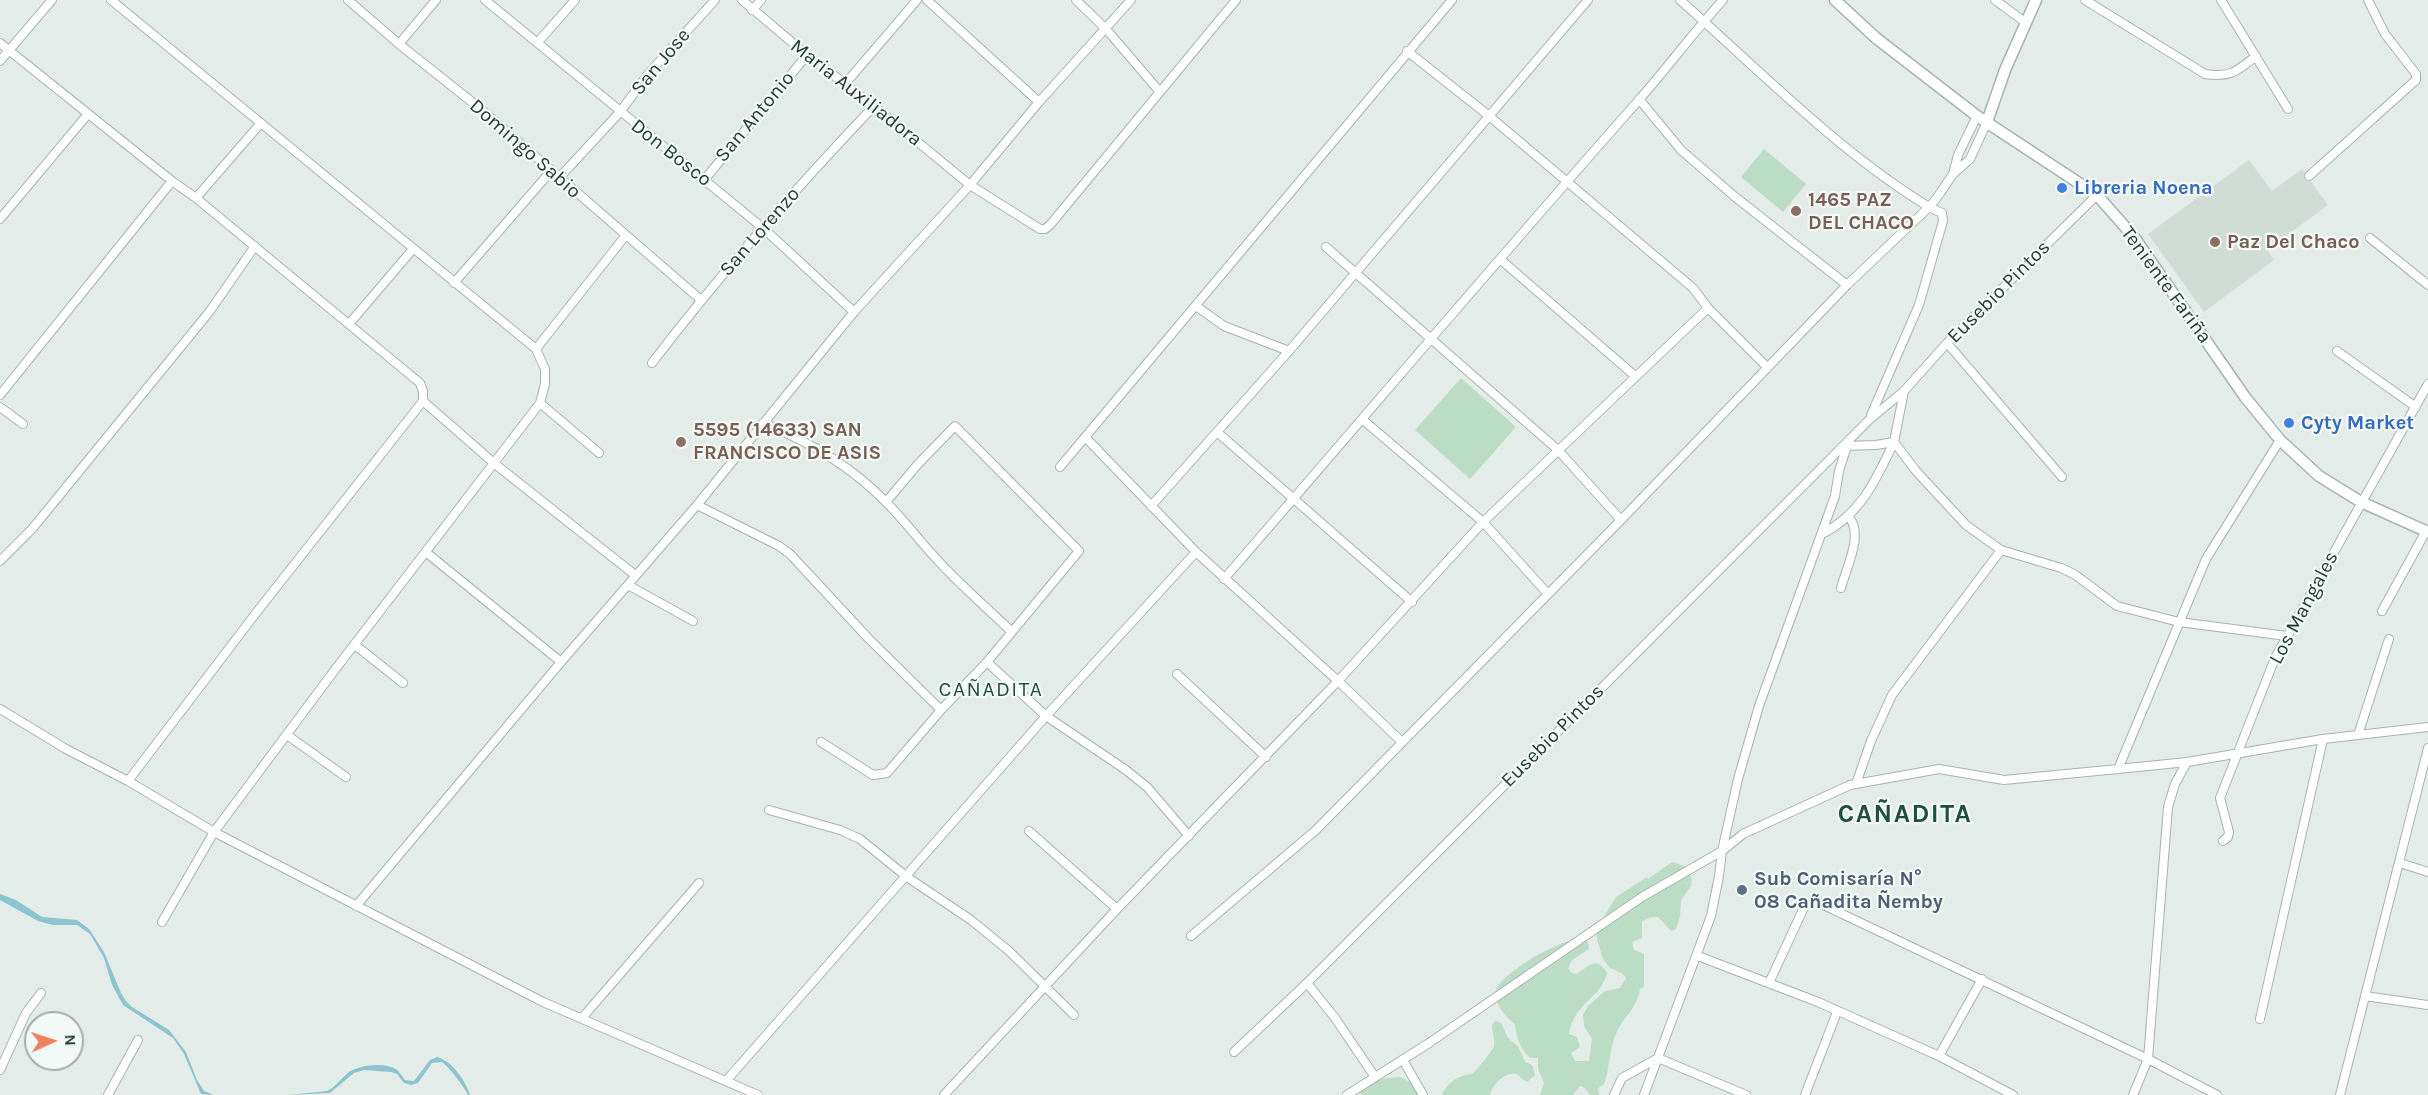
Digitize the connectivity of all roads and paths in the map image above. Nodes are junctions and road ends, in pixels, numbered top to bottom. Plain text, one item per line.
1 (52, 0) edge
2 (111, 0) edge
3 (348, 0) edge
4 (435, 0) edge
5 (485, 0) edge
6 (575, 0) edge
7 (715, 0) edge
8 (742, 0) edge
9 (761, 0) edge
10 (917, 0) edge
11 (927, 0) edge
12 (1076, 0) edge
13 (1131, 0) edge
14 (1236, 0) edge
15 (1452, 0) edge
16 (1588, 0) edge
17 (1680, 0) edge
18 (1723, 0) edge
19 (1835, 0) edge
20 (1995, 0) edge
21 (2028, 0) edge
22 (2036, 0) edge
23 (2085, 0) edge
24 (2221, 0) edge
25 (2368, 0) edge
26 (752, 9) junction
27 (1704, 21) junction
28 (2025, 22) junction
29 (1106, 29) junction
30 (538, 42) junction
31 (0, 43) edge
32 (399, 44) junction
33 (10, 50) junction
34 (1407, 51) junction
35 (807, 56) junction
36 (2256, 56) junction
37 (0, 62) edge
38 (845, 84) junction
39 (1160, 92) junction
40 (1639, 99) junction
41 (1039, 102) junction
42 (874, 106) junction
43 (2288, 109) dead end
44 (620, 112) junction
45 (88, 114) junction
46 (1488, 115) junction
47 (1977, 116) junction
48 (1988, 122) junction
49 (260, 124) junction
50 (551, 171) junction
51 (1953, 174) junction
52 (2309, 176) dead end
53 (559, 178) junction
54 (705, 179) junction
55 (172, 181) junction
56 (1565, 181) junction
57 (970, 185) junction
58 (2097, 195) junction
59 (196, 198) junction
60 (1929, 207) junction
61 (0, 219) edge
62 (763, 228) junction
63 (626, 235) junction
64 (2370, 238) dead end
65 (255, 246) junction
66 (1326, 247) dead end
67 (413, 249) junction
68 (1500, 260) junction
69 (1355, 272) junction
70 (454, 283) junction
71 (1846, 285) junction
72 (2428, 285) edge
73 (700, 300) junction
74 (1196, 306) junction
75 (1708, 308) junction
76 (854, 312) junction
77 (349, 324) junction
78 (1430, 339) junction
79 (1947, 344) junction
80 (536, 349) junction
81 (1288, 351) junction
82 (2337, 351) dead end
83 (652, 363) dead end
84 (1767, 367) junction
85 (1635, 376) junction
86 (2428, 384) edge
87 (1904, 391) junction
88 (0, 394) edge
89 (423, 401) junction
90 (540, 403) junction
91 (0, 407) edge
92 (2416, 407) junction
93 (1870, 419) junction
94 (1363, 420) junction
95 (763, 423) junction
96 (23, 424) dead end
97 (1217, 432) junction
98 (1086, 438) junction
99 (2280, 440) junction
100 (1894, 442) junction
101 (1844, 446) junction
102 (1558, 450) junction
103 (599, 453) dead end
104 (495, 464) junction
105 (1060, 467) dead end
106 (2062, 477) dead end
107 (1293, 499) junction
108 (886, 502) junction
109 (2361, 502) junction
110 (697, 505) junction
111 (1151, 506) junction
112 (1849, 517) junction
113 (1621, 520) junction
114 (1483, 522) junction
115 (2427, 531) edge
116 (1822, 534) junction
117 (2001, 550) junction
118 (1196, 552) junction
119 (427, 553) junction
120 (0, 561) edge
121 (635, 575) junction
122 (1224, 579) junction
123 (628, 585) junction
124 (1841, 588) dead end
125 (1547, 593) junction
126 (1412, 602) junction
127 (2382, 611) dead end
128 (693, 621) dead end
129 (2179, 622) junction
130 (1011, 631) junction
131 (2287, 636) junction
132 (2389, 639) dead end
133 (355, 645) junction
134 (561, 662) junction
135 (987, 662) junction
136 (1177, 674) dead end
137 (1338, 681) junction
138 (403, 683) dead end
139 (0, 709) edge
140 (941, 710) junction
141 (1046, 716) junction
142 (2428, 727) edge
143 (287, 735) junction
144 (2358, 735) junction
145 (2323, 739) junction
146 (821, 742) dead end
147 (1402, 742) junction
148 (2428, 748) edge
149 (2236, 754) junction
150 (1266, 757) junction
151 (2187, 762) junction
152 (2118, 769) junction
153 (346, 777) dead end
154 (128, 781) junction
155 (1856, 784) junction
156 (769, 810) dead end
157 (1029, 831) dead end
158 (214, 832) junction
159 (1189, 836) junction
160 (2223, 841) dead end
161 (1722, 851) junction
162 (2400, 863) junction
163 (2428, 872) edge
164 (907, 877) junction
165 (699, 883) dead end
166 (356, 906) junction
167 (1117, 909) junction
168 (162, 922) dead end
169 (1191, 936) dead end
170 (1698, 956) junction
171 (1982, 979) junction
172 (1307, 983) junction
173 (1769, 983) junction
174 (1046, 987) junction
175 (41, 993) dead end
176 (2365, 996) junction
177 (2428, 1005) edge
178 (1837, 1012) junction
179 (1074, 1015) dead end
180 (582, 1018) junction
181 (2260, 1019) dead end
182 (138, 1040) dead end
183 (1234, 1052) dead end
184 (1940, 1056) junction
185 (1658, 1058) junction
186 (2148, 1059) junction
187 (1403, 1060) junction
188 (0, 1070) edge
189 (1375, 1077) junction
190 (726, 1081) junction
191 (108, 1095) edge
192 (758, 1095) edge
193 (944, 1095) edge
194 (1347, 1095) edge
195 (1423, 1095) edge
196 (1614, 1095) edge
197 (1644, 1095) edge
198 (1746, 1095) edge
199 (1805, 1095) edge
200 (2013, 1095) edge
201 (2133, 1095) edge
202 (2217, 1095) edge
203 (2340, 1095) edge

1 - 33 street
2 - 49 street
3 - 32 street, Domingo Sabio
4 - 32 street
5 - 30 street, Don Bosco
6 - 30 street
7 - 44 street, San Jose
8 - 26 street, Maria Auxiliadora
9 - 26 street
10 - 38 street
11 - 41 street
12 - 29 street
13 - 29 street
14 - 39 street
15 - 34 street
16 - 46 street
17 - 27 street
18 - 27 street
19 - 47 street, Teniente Fariña
20 - 28 street
21 - 28 street
22 - 28 street
23 - 36 street
24 - 36 street
25 - 52 street
26 - 35 street, Maria Auxiliadora
27 - 40 street
27 - 60 street
28 - 48 street
29 - 39 street
29 - 41 street
30 - 44 street, Don Bosco
31 - 33 street
32 - 50 street, Domingo Sabio
33 - 37 street
33 - 45 street
34 - 46 street
34 - 74 street
35 - 38 street, Maria Auxiliadora
35 - 54 street, San Antonio
36 - 43 street
38 - 42 street, Maria Auxiliadora
39 - 57 street, Maria Auxiliadora
40 - 56 street
40 - 71 street
41 - 57 street
42 - 57 street, Maria Auxiliadora
42 - 62 street, San Lorenzo
44 - 53 street, San Jose
44 - 54 street, Don Bosco
45 - 55 street
45 - 61 street
46 - 56 street
46 - 69 street
47 - 48 street, Teniente Fariña
47 - 51 street
48 - 51 street
48 - 58 street, Teniente Fariña
49 - 59 street
49 - 67 street
50 - 53 street, Domingo Sabio
50 - 70 street
51 - 60 street
53 - 63 street, Domingo Sabio
54 - 62 street, Don Bosco
55 - 59 street
55 - 88 street
56 - 68 street
56 - 75 street
57 - 76 street
58 - 79 street, Eusebio Pintos
58 - 99 street, Teniente Fariña
59 - 65 street
60 - 71 street
60 - 93 street
62 - 73 street, San Lorenzo
62 - 76 street, Don Bosco
63 - 73 street, Domingo Sabio
63 - 80 street
64 - 72 street
65 - 77 street
65 - 120 street
66 - 69 street
67 - 70 street
67 - 77 street
68 - 78 street
68 - 85 street
69 - 78 street
69 - 81 street
70 - 80 street
71 - 84 street
73 - 83 street, San Lorenzo
74 - 81 street
74 - 98 street
75 - 84 street
75 - 85 street
76 - 95 street
77 - 89 street
78 - 94 street
78 - 102 street
79 - 87 street, Eusebio Pintos
79 - 106 street
80 - 90 street
81 - 97 street
82 - 92 street
84 - 113 street
85 - 102 street
86 - 92 street, Los Mangales
87 - 93 street, Eusebio Pintos
87 - 100 street
89 - 104 street
89 - 154 street
90 - 103 street
90 - 104 street
91 - 96 street
92 - 109 street, Los Mangales
93 - 101 street, Eusebio Pintos
94 - 107 street
94 - 114 street
95 - 108 street
95 - 110 street
97 - 107 street
97 - 111 street
98 - 105 street
98 - 111 street
99 - 109 street, Teniente Fariña
99 - 129 street
100 - 101 street
100 - 112 street
100 - 117 street
101 - 116 street
101 - 172 street, Eusebio Pintos
102 - 113 street
102 - 114 street
104 - 119 street
104 - 121 street
107 - 122 street
107 - 126 street
108 - 130 street
108 - 130 street
109 - 115 street, Teniente Fariña
109 - 131 street, Los Mangales
110 - 121 street
110 - 140 street
111 - 118 street
112 - 116 street
112 - 124 street
113 - 125 street
114 - 125 street
114 - 126 street
115 - 127 street
116 - 161 street
117 - 129 street
117 - 155 street
118 - 122 street
118 - 141 street
119 - 133 street
119 - 134 street
121 - 123 street
122 - 137 street
123 - 128 street
123 - 134 street
125 - 147 street
126 - 137 street
129 - 131 street
129 - 152 street
130 - 135 street
131 - 149 street, Los Mangales
132 - 144 street
133 - 138 street
133 - 143 street
134 - 166 street
135 - 140 street
135 - 141 street
136 - 150 street
137 - 147 street
137 - 150 street
139 - 154 street
140 - 146 street
141 - 159 street
141 - 164 street
142 - 144 street
143 - 153 street
143 - 158 street
144 - 145 street
145 - 149 street
145 - 181 street
147 - 169 street
148 - 162 street
149 - 151 street
149 - 160 street, Los Mangales
150 - 159 street
151 - 152 street
151 - 186 street
152 - 155 street
154 - 158 street
155 - 161 street
156 - 164 street
157 - 167 street
158 - 166 street
158 - 168 street
159 - 167 street
161 - 170 street
161 - 187 street
162 - 163 street
162 - 176 street
164 - 174 street
164 - 190 street
165 - 180 street
166 - 180 street
167 - 174 street
170 - 173 street
170 - 185 street
171 - 173 street
171 - 184 street
171 - 186 street
172 - 183 street, Eusebio Pintos
172 - 189 street
173 - 178 street
174 - 179 street
174 - 193 street
175 - 188 street
176 - 177 street
176 - 203 street
178 - 184 street
178 - 199 street
180 - 190 street
182 - 191 street
184 - 200 street
185 - 196 street
185 - 197 street
185 - 198 street
186 - 201 street
186 - 202 street
187 - 189 street
187 - 195 street
189 - 194 street
190 - 192 street

